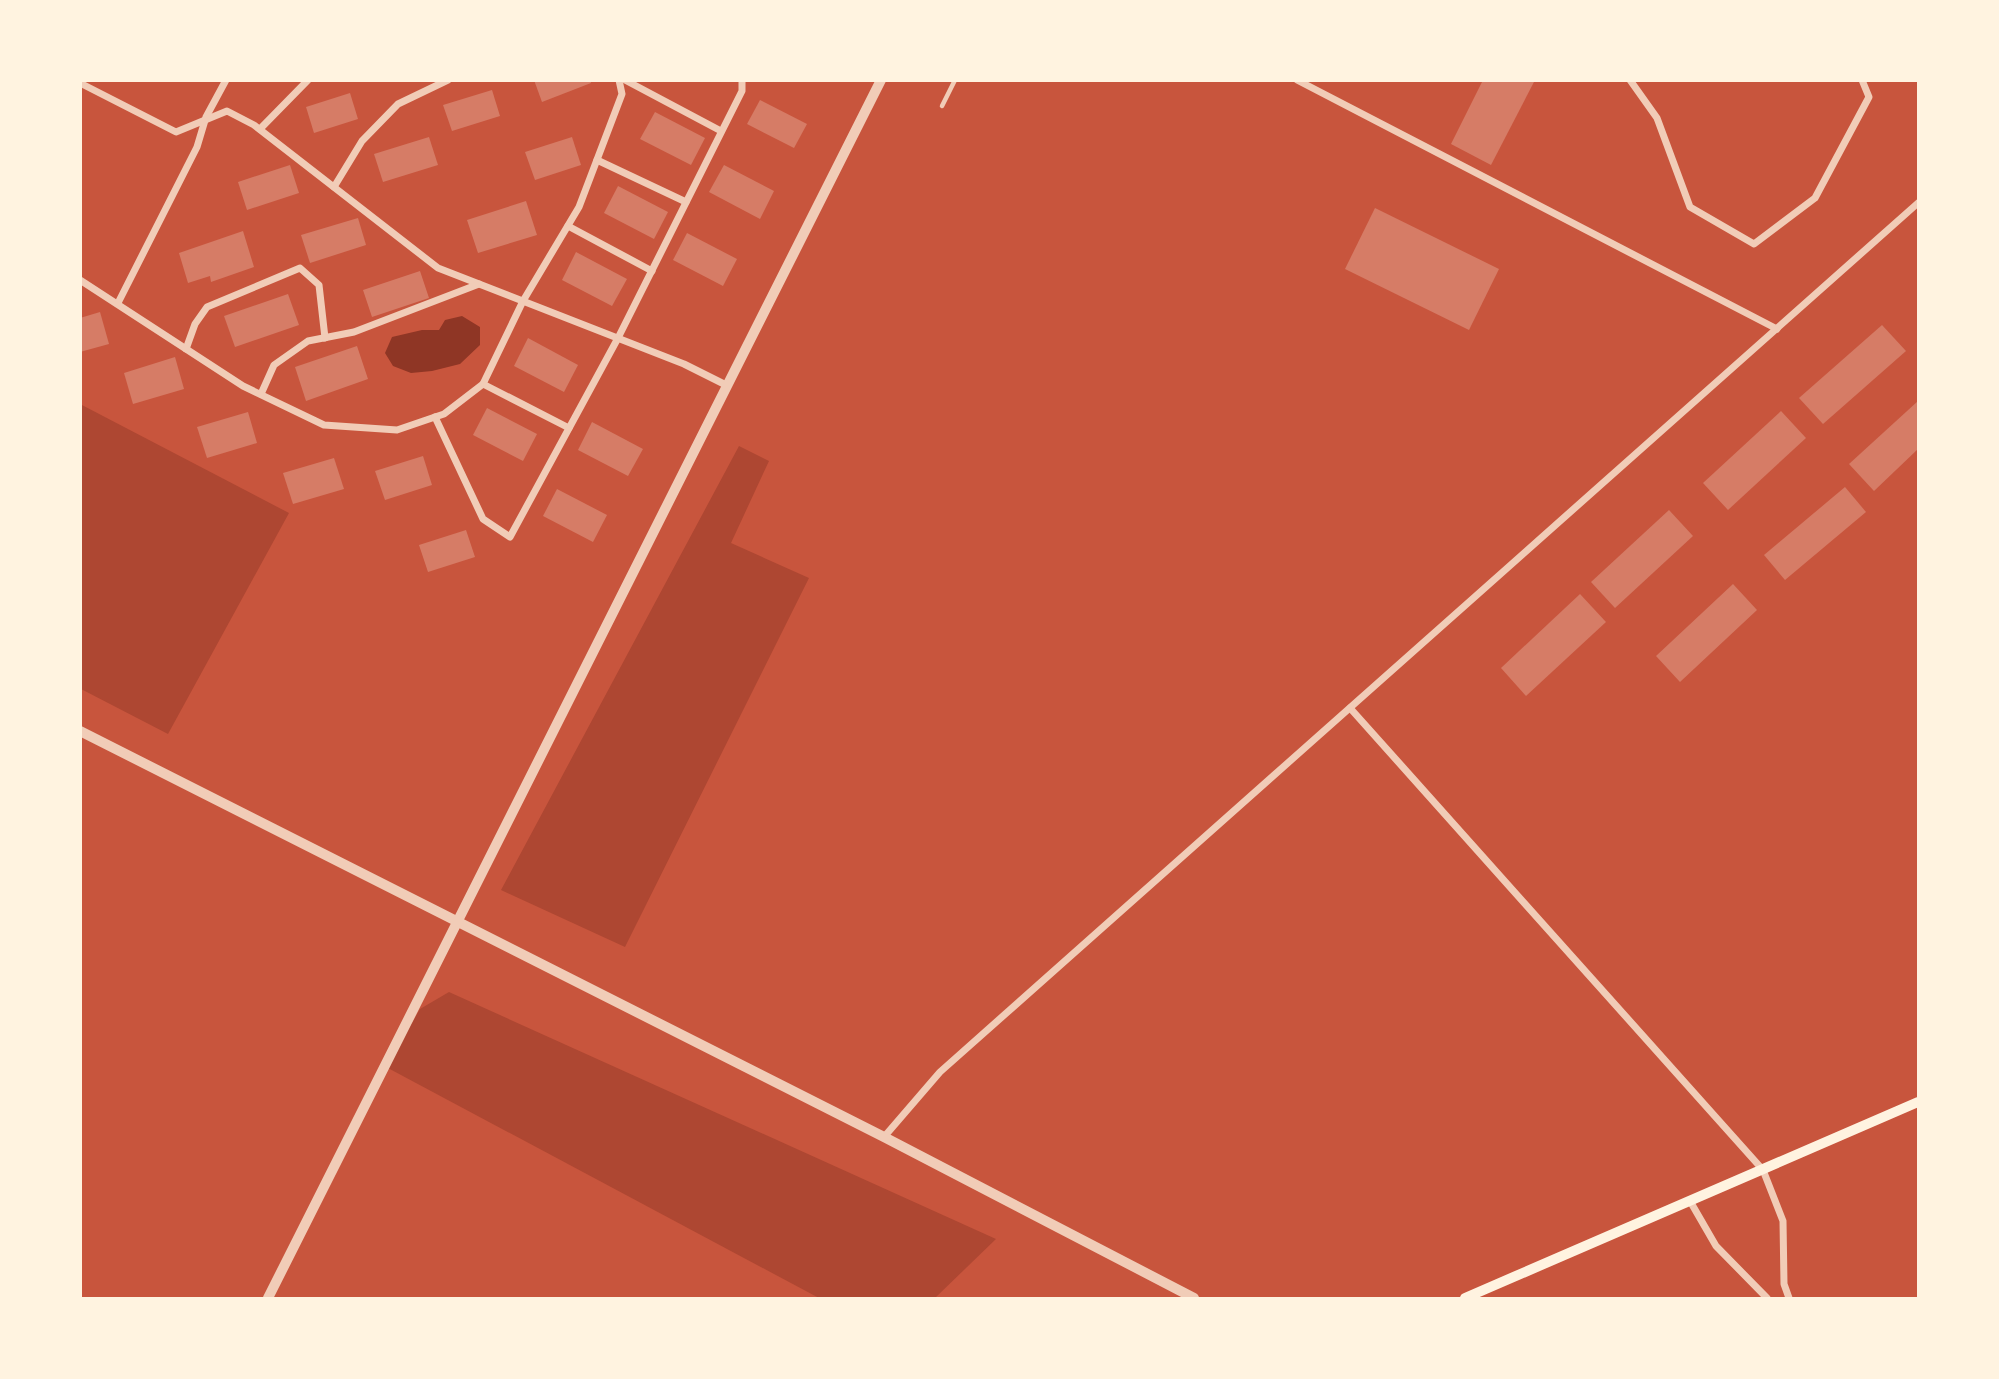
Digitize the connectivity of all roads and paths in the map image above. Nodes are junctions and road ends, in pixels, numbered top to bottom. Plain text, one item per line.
1 (226, 80) edge
2 (308, 80) edge
3 (449, 80) edge
4 (619, 80) edge
5 (625, 80) edge
6 (742, 80) edge
7 (881, 80) edge
8 (955, 80) edge
9 (1297, 80) edge
10 (1630, 80) edge
11 (1862, 80) edge
12 (80, 83) edge
13 (942, 106) dead end
14 (206, 117) junction
15 (260, 130) junction
16 (721, 131) junction
17 (597, 160) junction
18 (334, 187) junction
19 (686, 202) junction
20 (1919, 204) edge
21 (568, 226) junction
22 (652, 271) junction
23 (80, 280) edge
24 (480, 284) junction
25 (523, 301) junction
26 (118, 303) junction
27 (1777, 329) junction
28 (325, 338) junction
29 (618, 338) junction
30 (186, 349) junction
31 (483, 384) junction
32 (726, 385) junction
33 (261, 394) junction
34 (435, 417) junction
35 (569, 428) junction
36 (1350, 708) junction
37 (80, 731) edge
38 (460, 920) junction
39 (1919, 1102) edge
40 (884, 1137) junction
41 (1763, 1170) junction
42 (1690, 1201) junction
43 (268, 1298) edge
44 (1194, 1298) edge
45 (1465, 1298) edge
46 (1767, 1298) edge
47 (1788, 1298) edge

1 - 14 street
2 - 15 street
3 - 18 street
4 - 17 street
5 - 16 street
6 - 16 street
7 - 32 street
8 - 13 lane
9 - 27 street
10 - 11 street
12 - 14 street
14 - 15 street
14 - 26 street
15 - 18 street
16 - 19 street
17 - 19 street
17 - 21 street
18 - 24 street
19 - 22 street
20 - 27 street
21 - 22 street
21 - 25 street
22 - 29 street
23 - 26 street
24 - 25 street
24 - 28 street
25 - 29 street
25 - 31 street
26 - 30 street
27 - 36 street
28 - 30 street
28 - 33 street
29 - 32 street
29 - 35 street
30 - 33 street
31 - 34 street
31 - 35 street
32 - 38 street
33 - 34 street
34 - 35 street
36 - 40 street
36 - 41 street
37 - 38 street
38 - 40 street
38 - 43 street
39 - 41 main road
40 - 44 street
41 - 42 main road
41 - 47 street
42 - 45 main road
42 - 46 street

